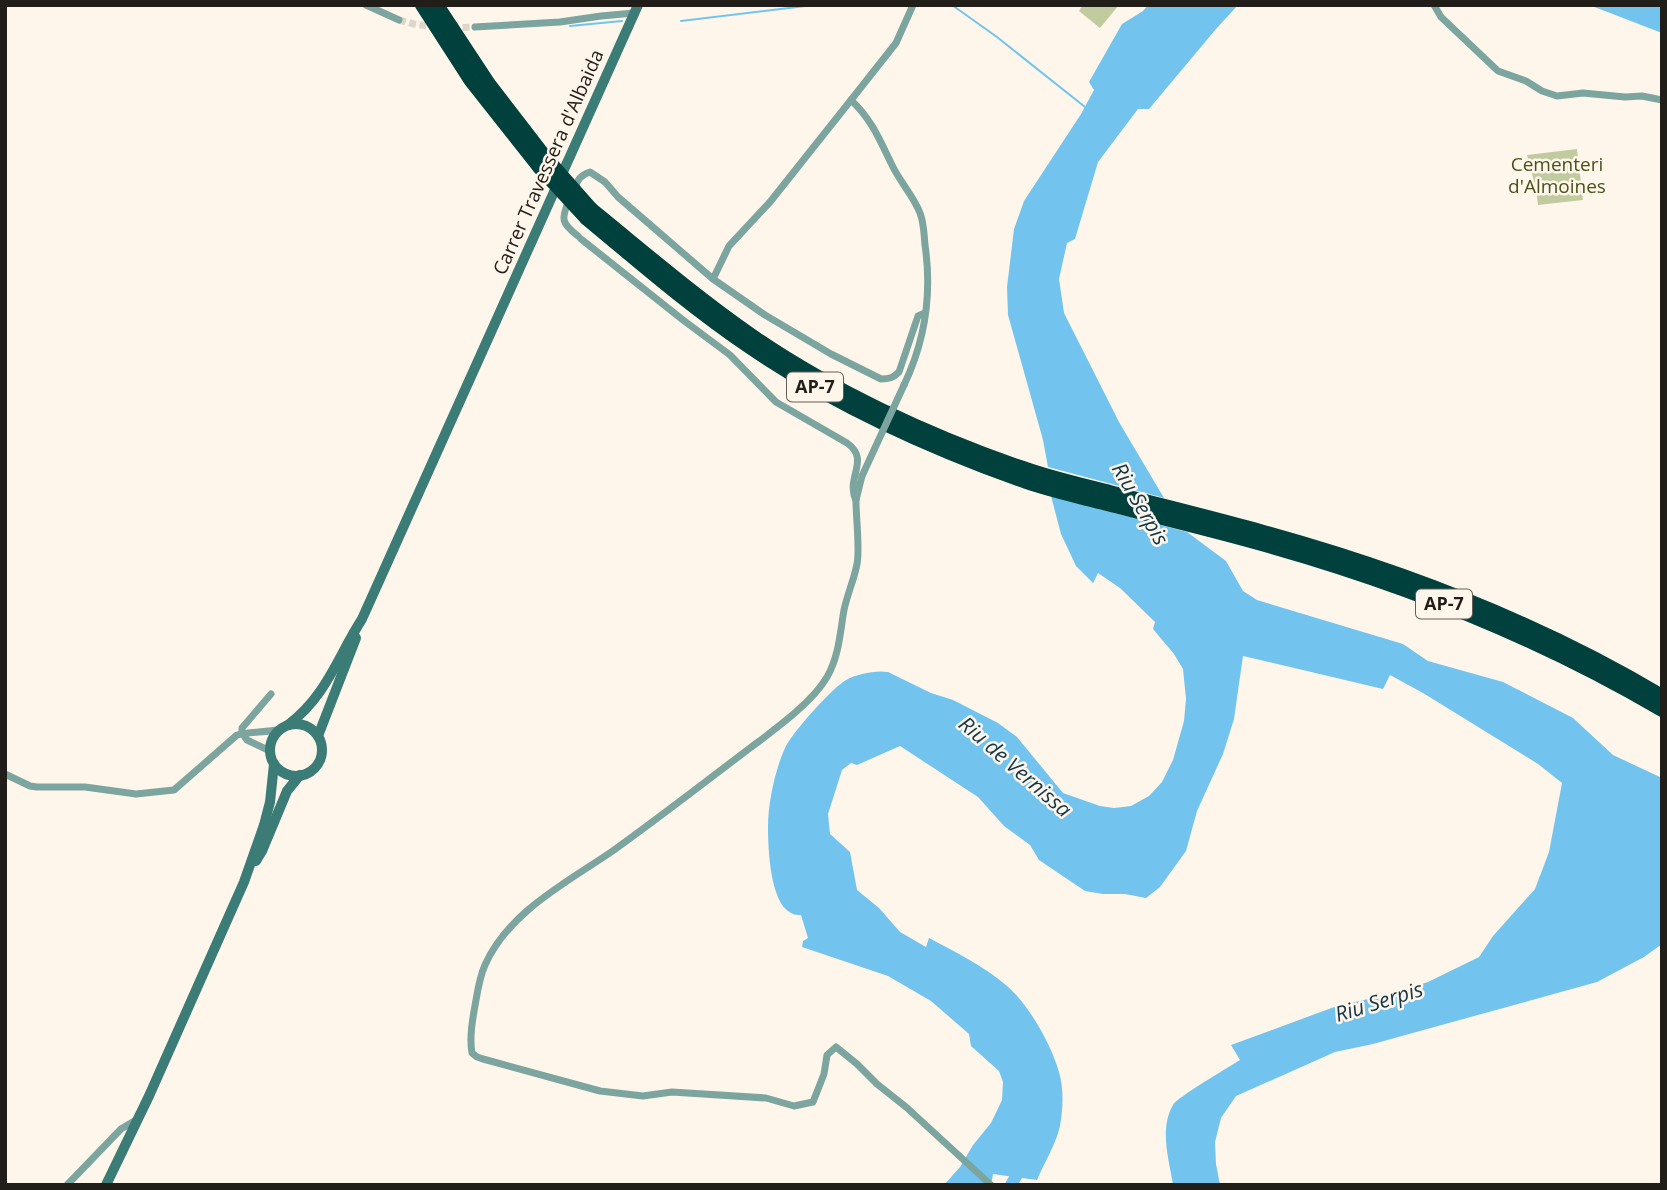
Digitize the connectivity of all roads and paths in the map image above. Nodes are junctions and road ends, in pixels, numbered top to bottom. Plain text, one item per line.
1 (366, 5) edge
2 (422, 5) edge
3 (437, 5) edge
4 (913, 5) edge
5 (1434, 5) edge
6 (633, 9) edge
7 (400, 20) tunnel mouth
8 (475, 27) tunnel mouth
9 (851, 100) junction
10 (1662, 100) edge
11 (542, 162) junction
12 (713, 279) junction
13 (925, 313) junction
14 (856, 501) junction
15 (1213, 525) junction
16 (362, 619) junction
17 (271, 694) dead end
18 (1662, 696) edge
19 (1662, 710) edge
20 (250, 721) junction
21 (285, 727) junction
22 (255, 733) junction
23 (318, 736) junction
24 (245, 737) junction
25 (270, 751) junction
26 (274, 764) junction
27 (5, 774) edge
28 (300, 775) junction
29 (244, 882) junction
30 (137, 1120) junction
31 (66, 1185) edge
32 (106, 1185) edge
33 (991, 1185) edge

1 - 7 street
2 - 11 highway, AP-7
3 - 11 highway, AP-7
4 - 9 street
5 - 10 street
6 - 8 street, Carrer Travessera d'Albaida
6 - 16 main road, Carrer Travessera d'Albaida
9 - 12 street
9 - 13 street
11 - 15 highway, AP-7, bridge
12 - 13 street
12 - 14 street
13 - 14 street, bridge
14 - 33 street
15 - 18 highway, AP-7
15 - 19 highway, AP-7
16 - 21 main road
16 - 23 main road
17 - 20 street
20 - 22 street
20 - 24 street
21 - 22 street
21 - 23 main road
21 - 25 main road
22 - 24 street
23 - 28 main road
24 - 25 street
24 - 27 street
25 - 26 main road
26 - 28 main road
26 - 29 main road
28 - 29 main road
29 - 30 main road
30 - 31 street
30 - 32 main road

